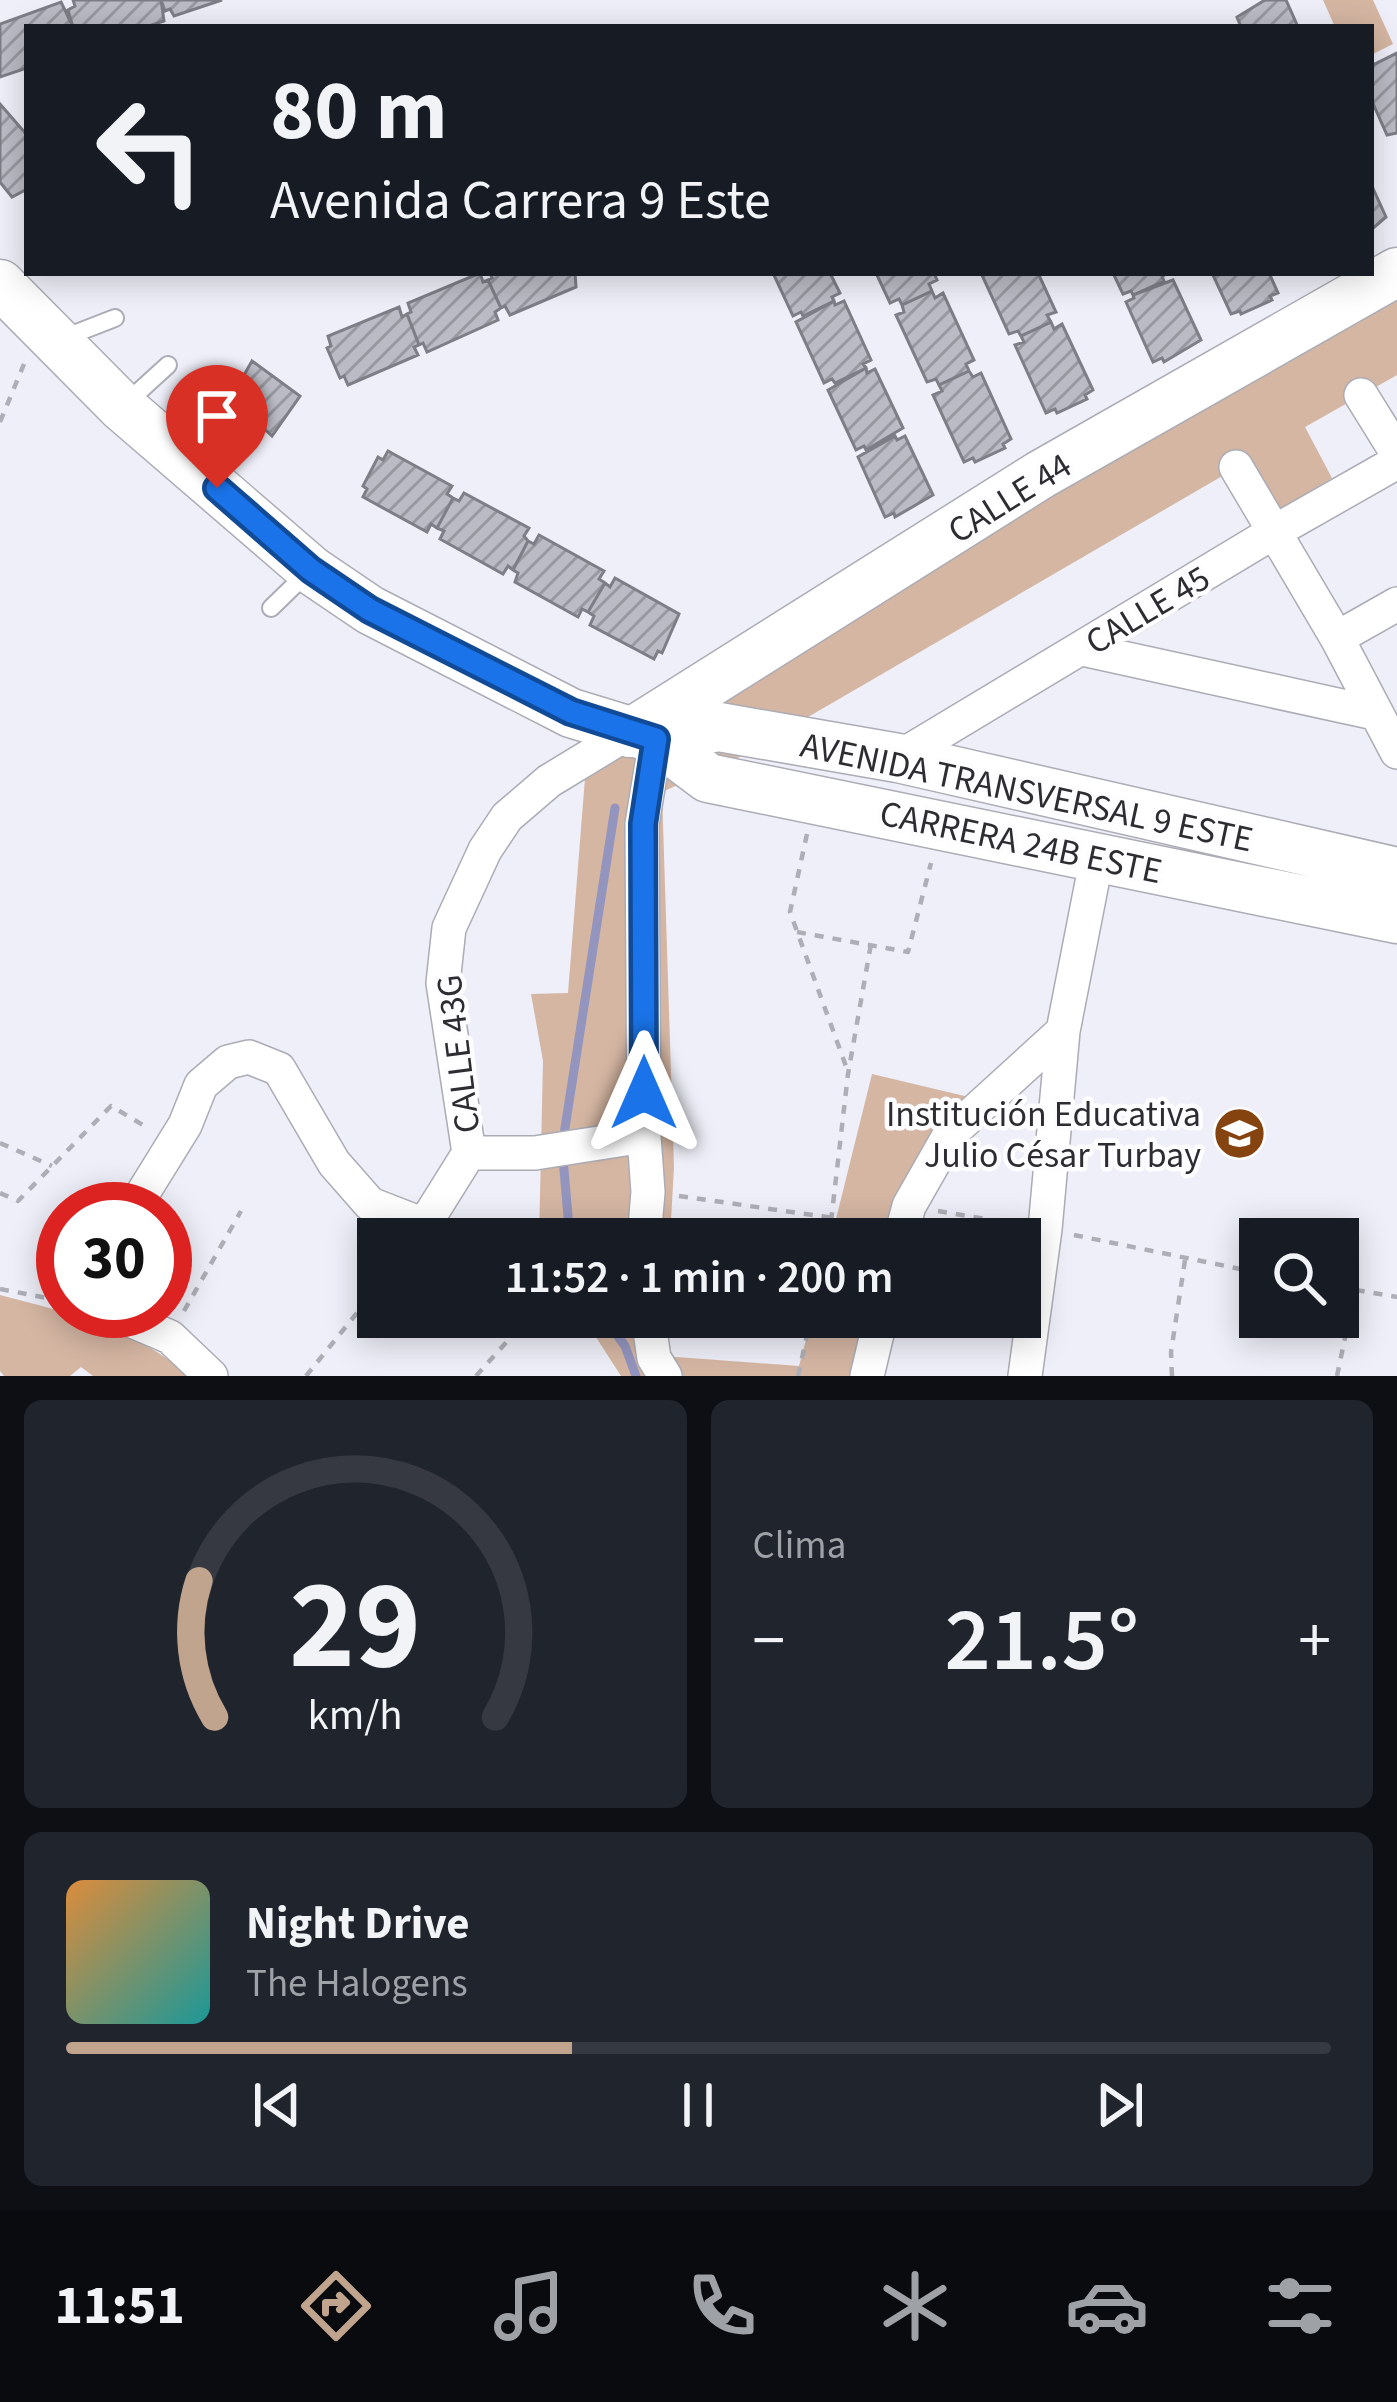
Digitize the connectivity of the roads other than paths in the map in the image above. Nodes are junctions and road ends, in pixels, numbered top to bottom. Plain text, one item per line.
1 (1397, 272) edge
2 (0, 284) edge
3 (115, 318) dead end
4 (47, 333) junction
5 (167, 365) dead end
6 (1361, 395) dead end
7 (122, 406) junction
8 (1397, 452) edge
9 (1397, 462) edge
10 (1236, 467) dead end
11 (1274, 532) junction
12 (311, 570) junction
13 (1397, 604) edge
14 (271, 608) dead end
15 (1337, 638) junction
16 (1082, 649) junction
17 (642, 736) junction
18 (1390, 736) edge
19 (898, 758) junction
20 (1097, 857) junction
21 (1397, 872) edge
22 (1397, 919) edge
23 (1064, 1031) junction
24 (644, 1136) junction
25 (469, 1153) junction
26 (150, 1182) edge
27 (646, 1218) edge
28 (908, 1218) edge
29 (171, 1338) edge
30 (651, 1338) edge
31 (876, 1338) edge
32 (211, 1376) edge
33 (665, 1376) edge
34 (867, 1376) edge
35 (1025, 1376) edge

1 - 17 main road, CALLE 44
2 - 4 main road, CARRERA 24B ESTE
3 - 4 lane
4 - 7 main road, CARRERA 24B ESTE
5 - 7 lane
6 - 8 street
7 - 12 main road, CARRERA 24B ESTE
9 - 11 street, CALLE 45
10 - 11 street
11 - 15 street
11 - 16 street, CALLE 45
12 - 14 lane
12 - 17 main road, CARRERA 24B ESTE
13 - 15 street
15 - 18 street
16 - 18 street
16 - 19 street, CALLE 45
17 - 19 main road, AVENIDA TRANSVERSAL 9 ESTE
17 - 20 main road, CARRERA 24B ESTE
17 - 24 street
17 - 25 street, CALLE 43G
19 - 21 main road, AVENIDA TRANSVERSAL 9 ESTE
20 - 22 main road, CARRERA 24B ESTE
20 - 23 street
23 - 28 street
23 - 35 street
24 - 25 street
24 - 27 street
25 - 26 street, CALLE 43G
29 - 32 street
30 - 33 street
31 - 34 street

